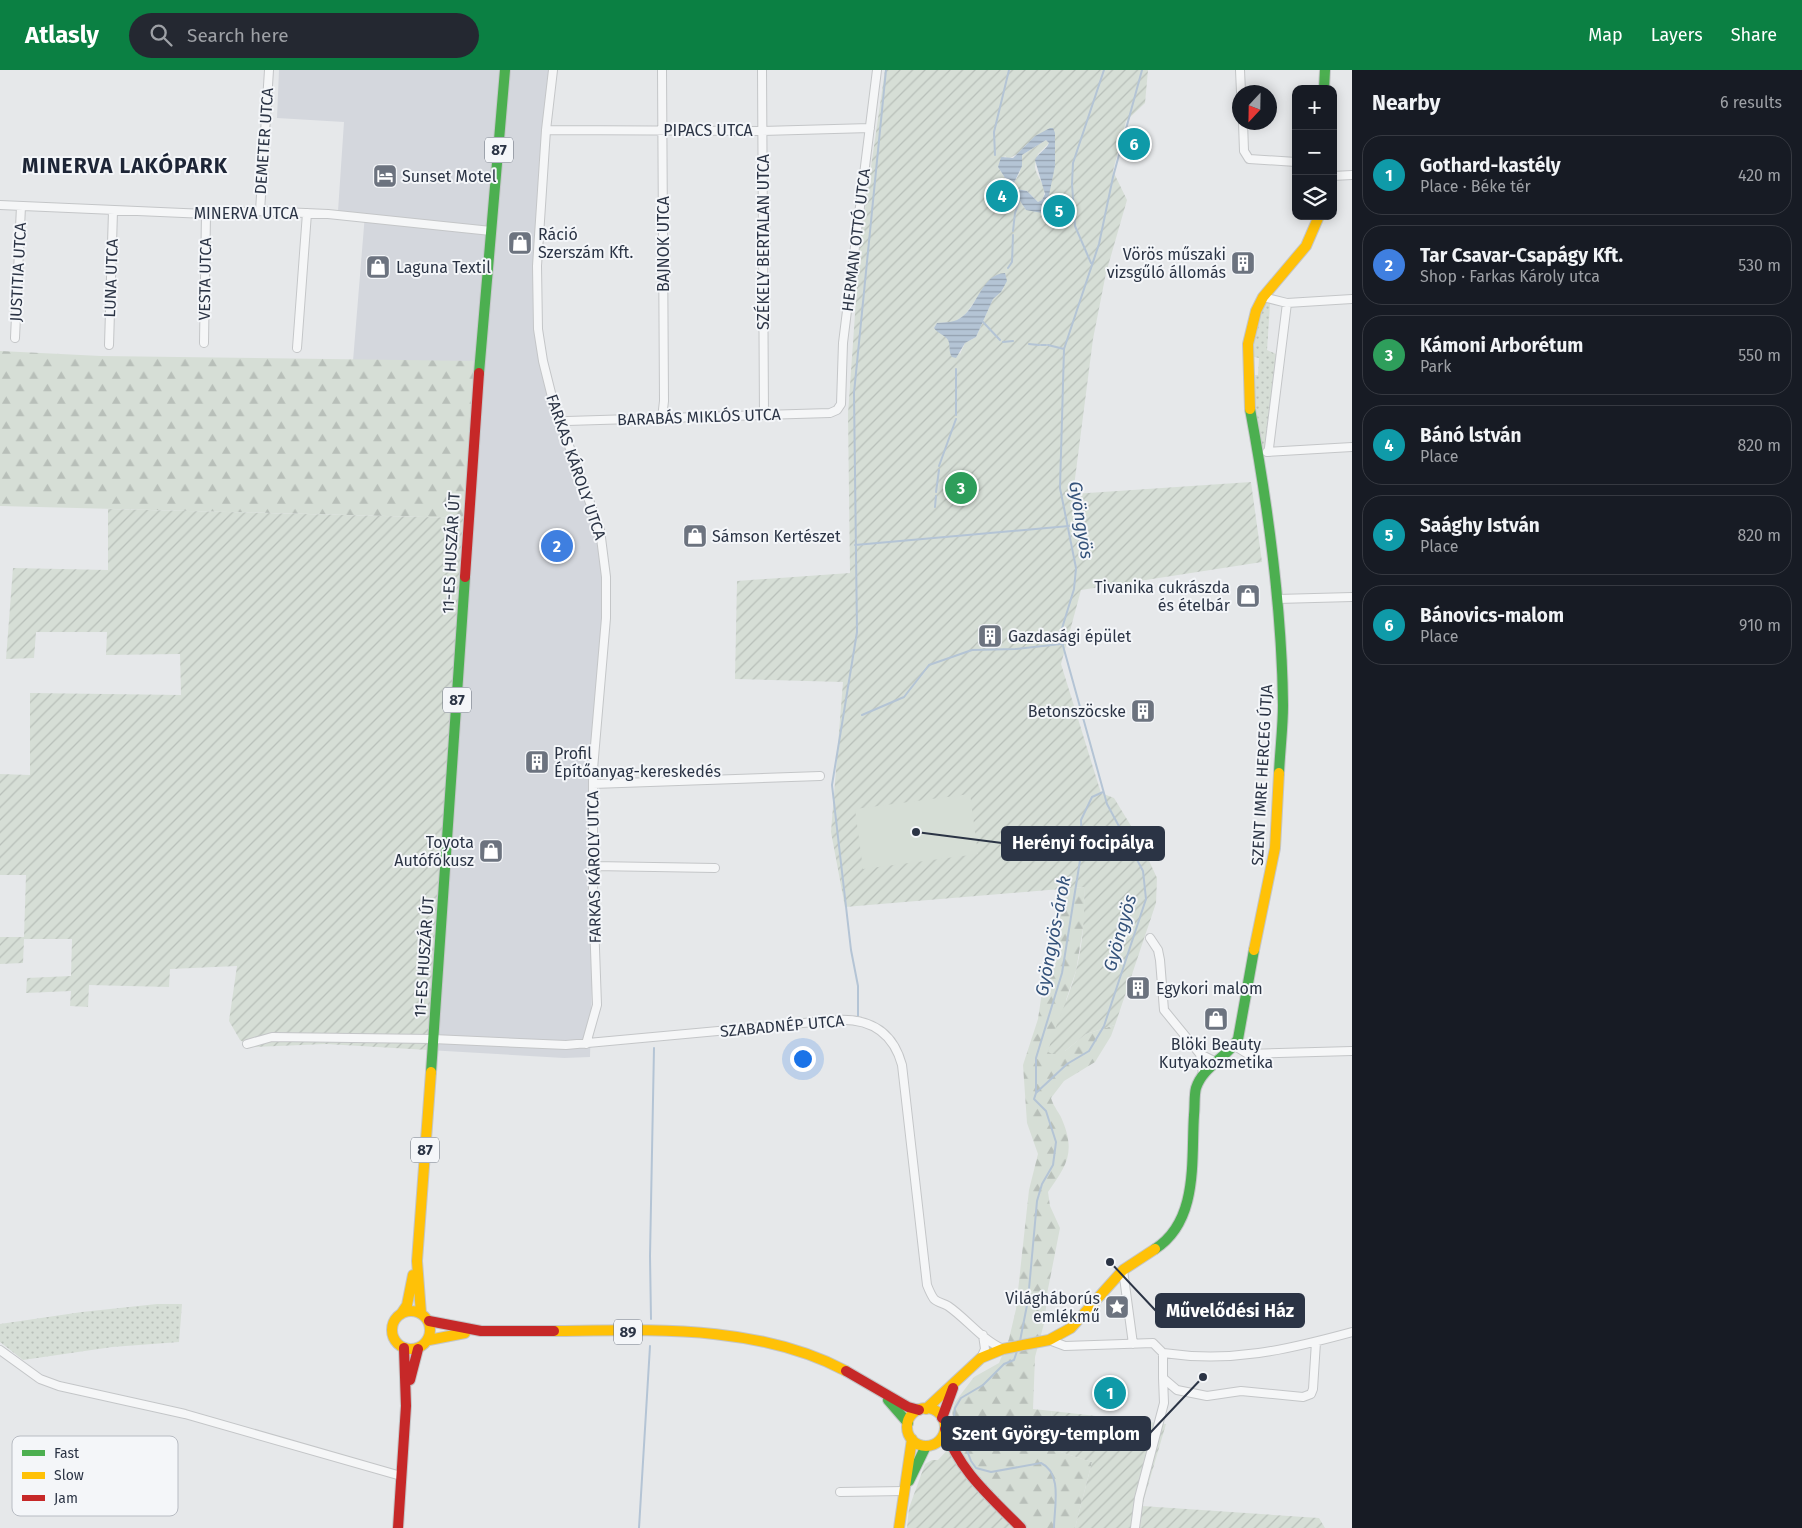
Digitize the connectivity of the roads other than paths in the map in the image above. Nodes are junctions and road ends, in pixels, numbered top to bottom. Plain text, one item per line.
1 (269, 70) edge
2 (505, 70) edge
3 (553, 70) edge
4 (662, 70) edge
5 (762, 70) edge
6 (877, 70) edge
7 (1240, 70) edge
8 (1325, 70) edge
9 (1241, 85) edge
10 (1324, 85) edge
11 (870, 128) junction
12 (546, 130) junction
13 (662, 130) junction
14 (1243, 130) edge
15 (762, 131) junction
16 (1292, 162) edge
17 (1352, 175) edge
18 (1337, 176) edge
19 (0, 205) edge
20 (22, 206) junction
21 (113, 211) junction
22 (260, 211) junction
23 (307, 213) junction
24 (206, 214) junction
25 (1317, 220) edge
26 (491, 231) junction
27 (1263, 297) junction
28 (1352, 299) edge
29 (1287, 303) junction
30 (15, 338) dead end
31 (204, 344) dead end
32 (108, 345) dead end
33 (297, 348) dead end
34 (837, 410) joint
35 (764, 415) junction
36 (662, 418) junction
37 (561, 424) junction
38 (1352, 446) edge
39 (1259, 451) junction
40 (1270, 452) junction
41 (1352, 597) edge
42 (1277, 599) junction
43 (820, 776) dead end
44 (593, 784) junction
45 (593, 866) junction
46 (716, 868) dead end
47 (1150, 938) dead end
48 (433, 1039) junction
49 (247, 1044) dead end
50 (586, 1044) junction
51 (1235, 1046) junction
52 (1352, 1051) edge
53 (1200, 1054) junction
54 (1216, 1062) junction
55 (1203, 1074) junction
56 (417, 1262) junction
57 (1123, 1270) junction
58 (401, 1314) junction
59 (425, 1317) junction
60 (1071, 1328) junction
61 (482, 1331) junction
62 (1352, 1332) edge
63 (982, 1333) junction
64 (429, 1340) junction
65 (1049, 1340) junction
66 (1316, 1342) junction
67 (1133, 1344) junction
68 (1076, 1346) junction
69 (1013, 1347) junction
70 (404, 1348) junction
71 (418, 1349) junction
72 (0, 1350) edge
73 (1163, 1353) junction
74 (981, 1358) junction
75 (1163, 1378) junction
76 (957, 1381) junction
77 (876, 1388) junction
78 (406, 1406) junction
79 (922, 1409) junction
80 (942, 1418) junction
81 (908, 1423) junction
82 (944, 1429) junction
83 (912, 1439) junction
84 (936, 1448) junction
85 (963, 1467) junction
86 (401, 1476) junction
87 (904, 1491) junction
88 (840, 1492) dead end
89 (398, 1528) edge
90 (899, 1528) edge
91 (1021, 1528) edge
92 (1135, 1528) edge

1 - 22 street, DEMETER UTCA
2 - 26 main road, 11-ES HUSZÁR ÚT / 87
3 - 12 street, FARKAS KÁROLY UTCA
4 - 13 street, BAJNOK UTCA
5 - 15 street, SZÉKELY BERTALAN UTCA
6 - 11 street, HERMAN OTTÓ UTCA
7 - 9 street
8 - 10 main road
11 - 15 street, PIPACS UTCA
11 - 34 street, HERMAN OTTÓ UTCA
12 - 13 street, PIPACS UTCA
12 - 37 street, FARKAS KÁROLY UTCA
13 - 15 street, PIPACS UTCA
13 - 36 street, BAJNOK UTCA
14 - 16 street
15 - 35 street, SZÉKELY BERTALAN UTCA
17 - 18 street
19 - 20 street, MINERVA UTCA
20 - 21 street, MINERVA UTCA
20 - 30 street, JUSTITIA UTCA
21 - 24 street, MINERVA UTCA
21 - 32 street, LUNA UTCA
22 - 23 street, MINERVA UTCA
22 - 24 street, MINERVA UTCA
23 - 26 street, MINERVA UTCA
23 - 33 street
24 - 31 street, VESTA UTCA
25 - 27 main road, SZENT IMRE HERCEG ÚTJA
26 - 48 main road, 11-ES HUSZÁR ÚT / 87
27 - 29 street
27 - 39 main road, SZENT IMRE HERCEG ÚTJA
28 - 29 street
29 - 40 street
34 - 35 street, BARABÁS MIKLÓS UTCA
35 - 36 street, BARABÁS MIKLÓS UTCA
36 - 37 street, BARABÁS MIKLÓS UTCA
37 - 44 street, FARKAS KÁROLY UTCA
38 - 40 street
39 - 40 street
39 - 42 main road, SZENT IMRE HERCEG ÚTJA
41 - 42 street
42 - 51 main road, SZENT IMRE HERCEG ÚTJA
43 - 44 street
44 - 45 street, FARKAS KÁROLY UTCA
45 - 46 street
45 - 50 street, FARKAS KÁROLY UTCA
47 - 53 street
48 - 49 street, SZABADNÉP UTCA
48 - 50 street, SZABADNÉP UTCA
48 - 56 main road, 87
50 - 63 street, SZABADNÉP UTCA
51 - 52 street
51 - 54 main road
53 - 54 street
53 - 55 street
54 - 55 main road
55 - 57 main road
56 - 58 main road, 87
56 - 59 main road, 87
57 - 60 main road
57 - 67 street
58 - 59 main road
58 - 70 main road, 87
59 - 61 main road, 89
59 - 64 main road, 87
60 - 65 main road
60 - 68 street
61 - 64 main road, 89
61 - 77 main road, 89
62 - 66 street
63 - 69 street, SZABADNÉP UTCA
63 - 74 street
64 - 71 main road
65 - 68 street
65 - 69 main road
66 - 73 street
66 - 75 street
67 - 68 street
67 - 73 street
69 - 74 main road
70 - 71 main road
70 - 78 main road, 87
71 - 78 main road, 87
72 - 86 street
73 - 75 street
74 - 76 main road
75 - 92 street
76 - 79 main road
76 - 80 main road
77 - 79 main road, 89
77 - 81 main road, 89
78 - 86 main road, 87
79 - 80 main road, 89
79 - 81 main road
80 - 82 main road
81 - 83 main road, 89
82 - 84 main road
82 - 85 main road
83 - 84 main road
83 - 87 main road
84 - 85 main road
84 - 87 main road
85 - 91 main road
86 - 89 main road, 87
87 - 88 street
87 - 90 main road

